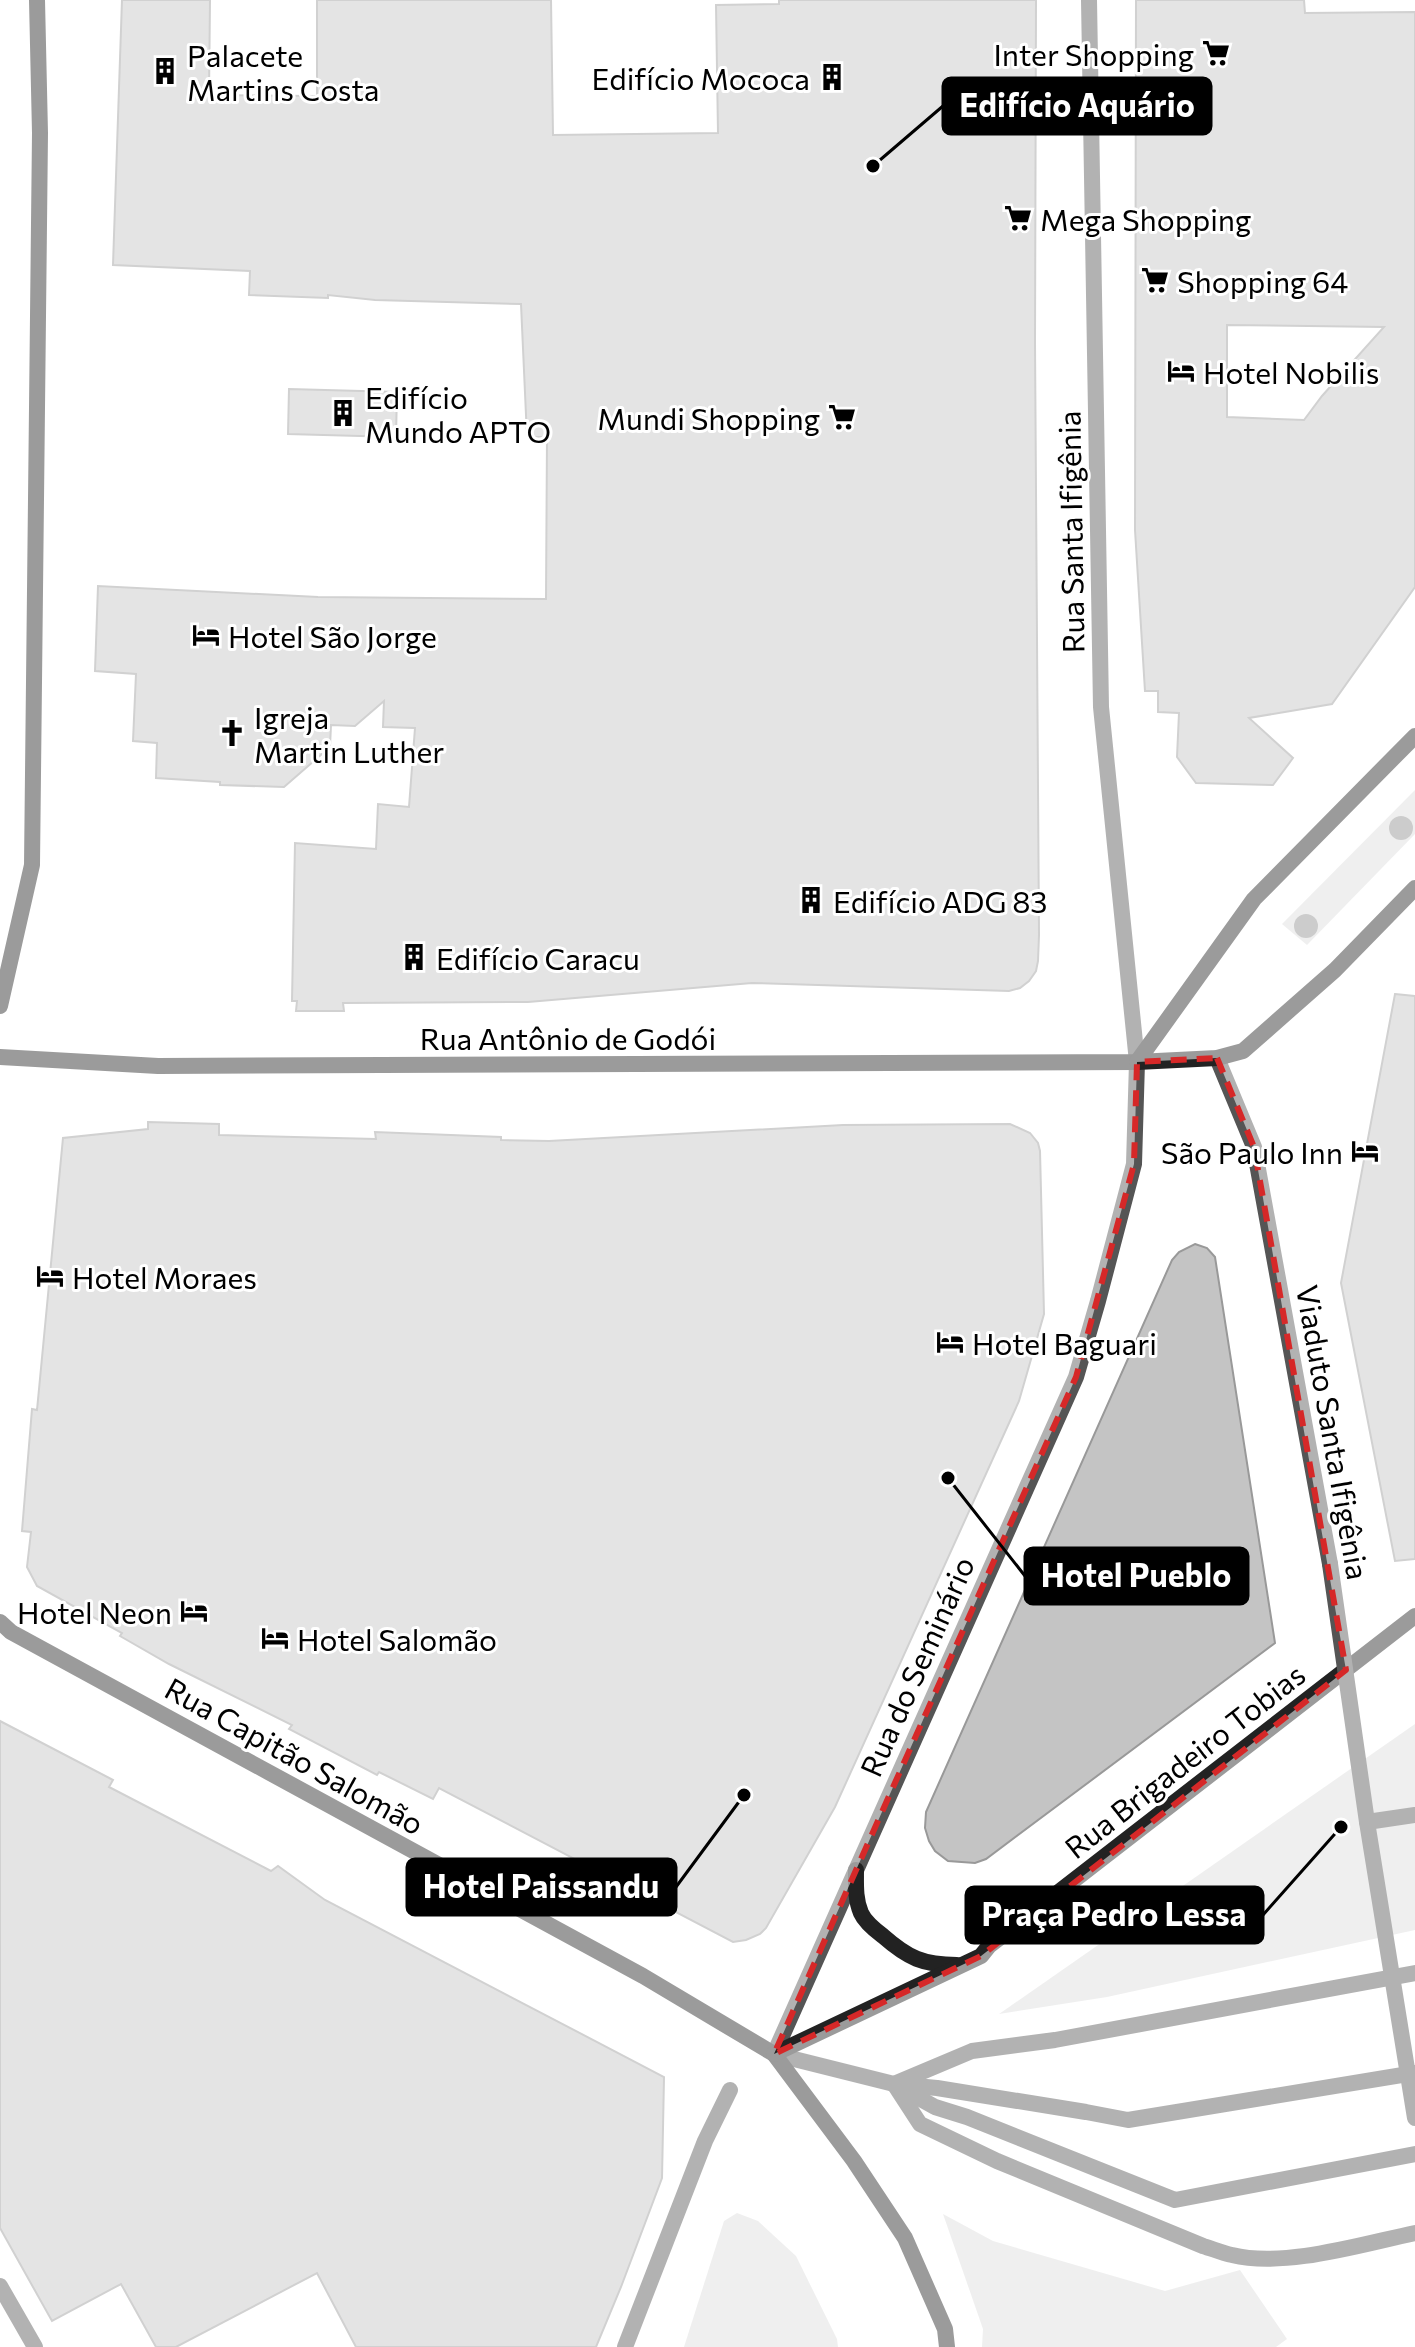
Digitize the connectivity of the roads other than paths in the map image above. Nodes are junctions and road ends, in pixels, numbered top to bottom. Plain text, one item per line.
1 (37, 0) edge
2 (1089, 0) edge
3 (1415, 736) edge
4 (1415, 888) edge
5 (0, 1006) edge
6 (0, 1057) edge
7 (1217, 1058) junction
8 (1137, 1062) junction
9 (1415, 1616) edge
10 (0, 1622) edge
11 (1415, 1815) edge
12 (1367, 1822) junction
13 (856, 1870) junction
14 (962, 1965) junction
15 (1415, 1973) edge
16 (774, 2054) junction
17 (1415, 2073) edge
18 (894, 2084) junction
19 (730, 2090) dead end
20 (1415, 2118) edge
21 (1415, 2154) edge
22 (1415, 2233) edge
23 (0, 2286) edge
24 (35, 2347) edge
25 (625, 2347) edge
26 (947, 2347) edge

1 - 5 main road
2 - 8 street, Rua Santa Ifigênia
3 - 8 main road
4 - 7 main road
6 - 8 main road, Rua Antônio de Godói
7 - 8 main road, Rua Antônio de Godói
7 - 12 street, Viaduto Santa Ifigênia, bridge
8 - 13 street, Rua do Seminário
9 - 14 main road, Rua Brigadeiro Tobias
10 - 16 main road, Rua Capitão Salomão
11 - 12 street
12 - 20 street, Viaduto Santa Ifigênia, bridge
13 - 14 main road
13 - 16 street, Rua do Seminário
14 - 16 main road, Rua Brigadeiro Tobias
15 - 18 street
16 - 18 street
16 - 26 main road
17 - 18 street
18 - 21 street
18 - 22 street
19 - 25 street
23 - 24 street

